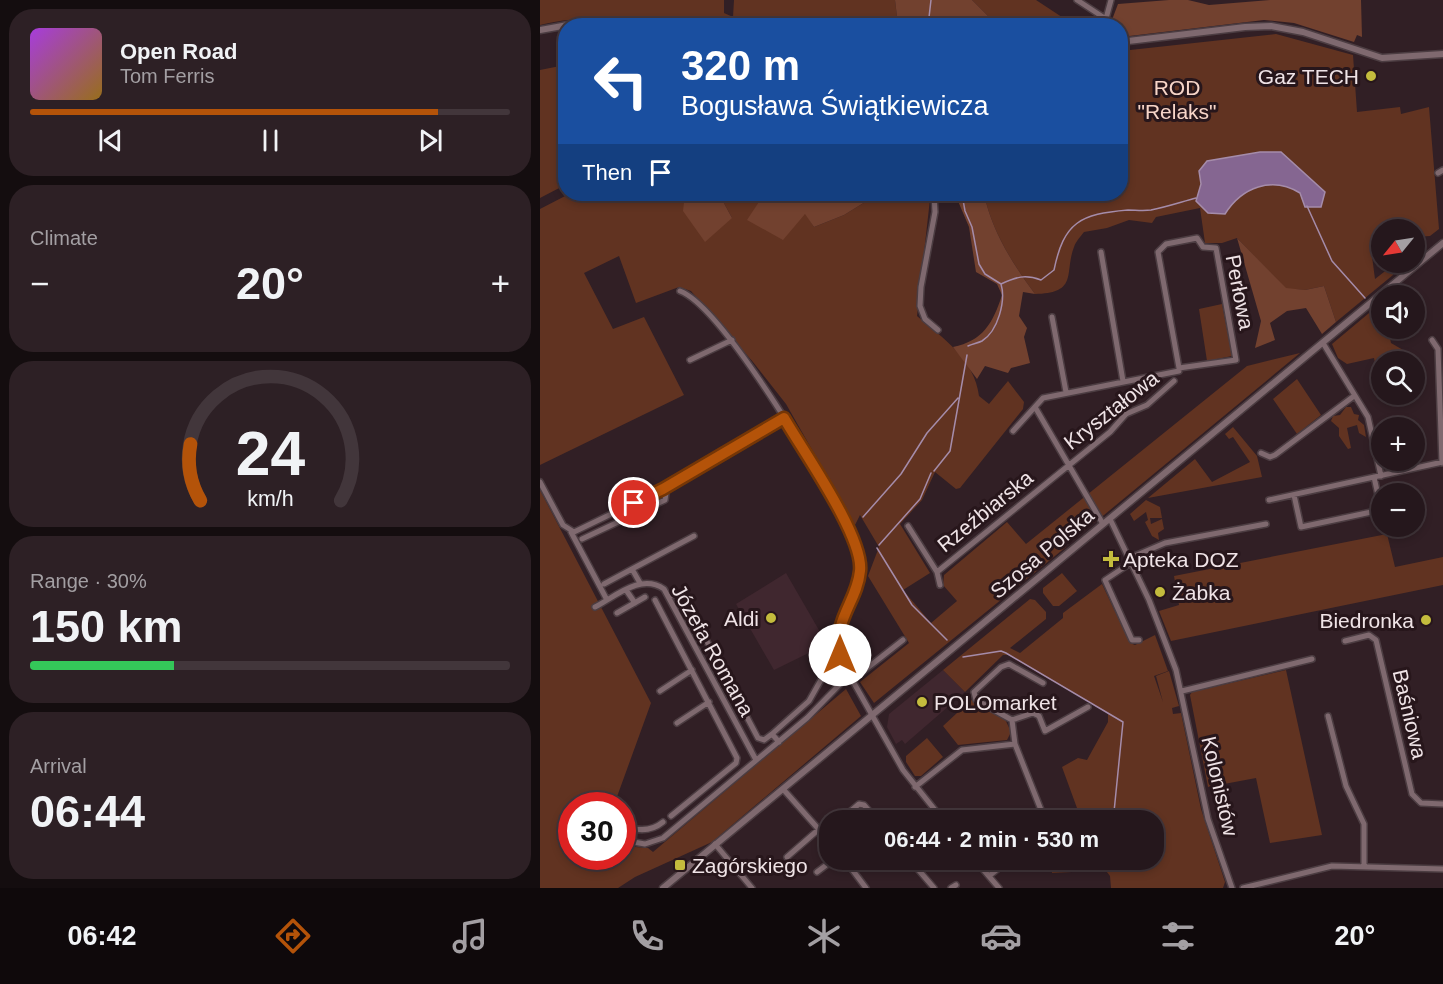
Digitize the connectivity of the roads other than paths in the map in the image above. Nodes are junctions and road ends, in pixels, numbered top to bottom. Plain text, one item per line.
1 (1077, 0) edge
2 (1111, 0) edge
3 (1104, 18) edge
4 (1106, 18) edge
5 (558, 26) edge
6 (540, 30) edge
7 (1128, 41) edge
8 (1443, 54) edge
9 (934, 201) edge
10 (1443, 243) edge
11 (1101, 252) dead end
12 (680, 291) dead end
13 (1052, 316) dead end
14 (938, 330) dead end
15 (732, 340) junction
16 (1432, 340) dead end
17 (1323, 343) junction
18 (690, 360) dead end
19 (1179, 368) junction
20 (1123, 381) junction
21 (1174, 381) dead end
22 (1066, 392) junction
23 (1354, 396) junction
24 (1035, 407) junction
25 (784, 418) junction
26 (1013, 431) dead end
27 (1261, 453) dead end
28 (1443, 463) edge
29 (1068, 465) junction
30 (1381, 476) junction
31 (1374, 477) junction
32 (540, 482) edge
33 (666, 493) dead end
34 (1294, 495) junction
35 (1269, 500) dead end
36 (1110, 519) junction
37 (1103, 524) junction
38 (1266, 524) dead end
39 (587, 525) junction
40 (908, 526) dead end
41 (571, 532) junction
42 (591, 534) junction
43 (694, 536) dead end
44 (582, 539) dead end
45 (1131, 560) junction
46 (632, 569) junction
47 (937, 572) junction
48 (640, 583) junction
49 (604, 584) dead end
50 (940, 585) dead end
51 (626, 590) junction
52 (645, 597) dead end
53 (669, 597) junction
54 (607, 600) junction
55 (655, 600) dead end
56 (635, 603) junction
57 (595, 607) dead end
58 (616, 613) dead end
59 (678, 615) junction
60 (666, 621) junction
61 (696, 621) dead end
62 (702, 632) dead end
63 (903, 640) dead end
64 (1139, 640) dead end
65 (1345, 641) dead end
66 (822, 652) dead end
67 (1312, 659) dead end
68 (717, 662) junction
69 (706, 667) junction
70 (692, 670) junction
71 (850, 677) junction
72 (1043, 682) dead end
73 (715, 684) junction
74 (660, 691) dead end
75 (703, 691) junction
76 (1182, 691) junction
77 (814, 693) junction
78 (825, 700) junction
79 (709, 702) junction
80 (1088, 707) dead end
81 (873, 715) junction
82 (1328, 716) dead end
83 (1012, 720) junction
84 (677, 723) dead end
85 (772, 734) junction
86 (779, 742) junction
87 (1015, 744) junction
88 (756, 760) junction
89 (726, 771) junction
90 (733, 779) junction
91 (915, 787) junction
92 (783, 789) junction
93 (1443, 804) edge
94 (852, 810) edge
95 (868, 810) edge
96 (935, 810) edge
97 (1041, 810) edge
98 (663, 822) dead end
99 (682, 822) junction
100 (636, 828) edge
101 (819, 830) edge
102 (819, 833) edge
103 (636, 843) edge
104 (715, 844) junction
105 (786, 857) dead end
106 (1364, 866) junction
107 (1443, 869) edge
108 (820, 870) edge
109 (852, 870) edge
110 (919, 870) edge
111 (984, 870) edge
112 (996, 870) edge
113 (817, 872) dead end
114 (989, 876) junction
115 (861, 883) junction
116 (663, 888) edge
117 (751, 888) edge
118 (855, 888) edge
119 (866, 888) edge
120 (934, 888) edge
121 (999, 888) edge
122 (1232, 888) edge
123 (1243, 888) edge

1 - 3 street
2 - 4 street
5 - 6 street
7 - 8 street
9 - 14 street
10 - 17 street, Szosa Polska
11 - 20 street
12 - 15 street
13 - 22 street
15 - 18 street
15 - 25 street
16 - 28 street
17 - 23 street
17 - 36 street, Szosa Polska
19 - 19 street, Perłowa
19 - 20 street, Perłowa
20 - 22 street, Perłowa
21 - 29 street, Kryształowa
22 - 24 street, Perłowa
23 - 27 street
23 - 30 street
24 - 26 street, Perłowa
24 - 29 street
25 - 39 street
25 - 71 street
28 - 30 street
29 - 37 street
29 - 47 street, Rzeźbiarska
30 - 31 street
31 - 34 street
31 - 34 street
32 - 41 street
33 - 42 street
34 - 35 street
36 - 37 street, Szosa Polska
36 - 45 street, Kolonistów
37 - 81 street, Szosa Polska
38 - 45 street
39 - 41 street
39 - 42 street
40 - 47 street, Rzeźbiarska
41 - 54 street
42 - 44 street
43 - 46 street
45 - 64 street
45 - 76 street, Kolonistów
46 - 48 street
46 - 49 street
47 - 50 street
48 - 51 street, Józefa Romana
48 - 53 street, Józefa Romana
51 - 54 street, Józefa Romana
51 - 56 street
52 - 56 street
53 - 59 street, Józefa Romana
53 - 61 street
54 - 57 street, Józefa Romana
55 - 60 street
56 - 58 street
59 - 60 street
59 - 69 street, Józefa Romana
60 - 70 street
62 - 68 street
63 - 71 street
65 - 93 street, Baśniowa
66 - 77 street
67 - 76 street
68 - 69 street
68 - 85 street
69 - 73 street, Józefa Romana
70 - 74 street
70 - 75 street
71 - 78 street
71 - 81 street
72 - 83 street
73 - 75 street
73 - 88 street, Józefa Romana
75 - 79 street
76 - 122 street, Kolonistów
77 - 78 street
77 - 85 street
78 - 86 street
79 - 84 street
79 - 89 street
80 - 83 street
81 - 91 street
81 - 92 street, Szosa Polska
82 - 106 street
83 - 87 street
85 - 86 street
86 - 88 street
87 - 91 street
87 - 97 street
88 - 90 street
89 - 90 street
89 - 99 street
90 - 99 street
91 - 96 street
92 - 101 street
92 - 104 street, Szosa Polska
94 - 95 street
98 - 100 street
99 - 103 street
102 - 105 street
104 - 116 street, Szosa Polska
104 - 117 street
106 - 107 street
106 - 123 street
108 - 113 street
109 - 115 street
110 - 120 street
111 - 114 street
112 - 114 street
114 - 121 street
115 - 118 street
115 - 119 street

